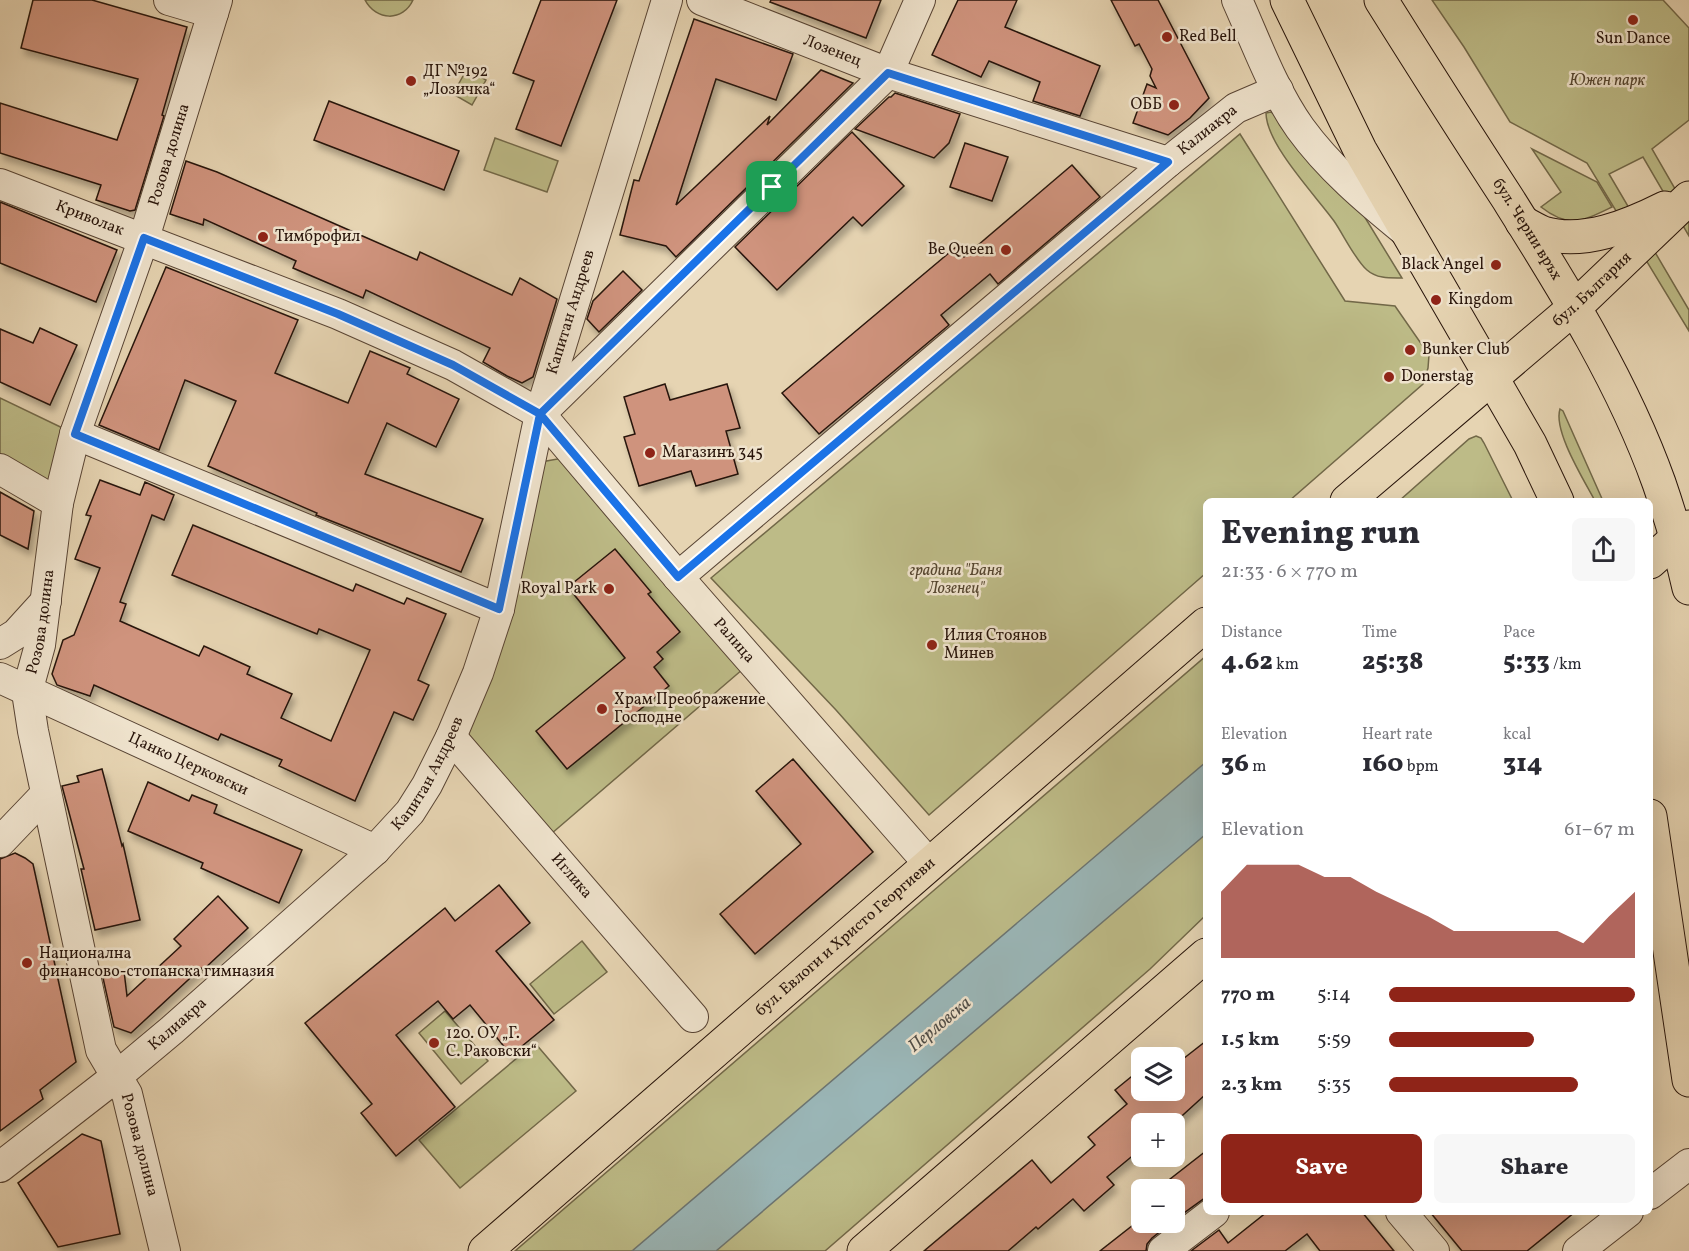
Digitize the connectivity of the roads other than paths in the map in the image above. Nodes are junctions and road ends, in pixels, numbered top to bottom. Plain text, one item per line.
1 (169, 0) edge
2 (667, 0) edge
3 (702, 0) edge
4 (920, 0) edge
5 (1237, 0) edge
6 (1287, 0) edge
7 (1381, 0) edge
8 (215, 7) edge
9 (888, 73) junction
10 (1278, 90) junction
11 (1168, 162) junction
12 (0, 184) edge
13 (1689, 197) edge
14 (1522, 222) junction
15 (1410, 235) junction
16 (144, 238) junction
17 (1575, 307) junction
18 (1491, 377) junction
19 (540, 414) junction
20 (75, 434) junction
21 (0, 469) edge
22 (1350, 498) edge
23 (1556, 498) edge
24 (58, 503) junction
25 (1683, 532) edge
26 (1653, 559) edge
27 (678, 577) junction
28 (1689, 588) edge
29 (46, 601) junction
30 (499, 609) junction
31 (1203, 627) edge
32 (0, 644) edge
33 (0, 678) edge
34 (27, 692) junction
35 (451, 737) junction
36 (46, 794) junction
37 (1653, 836) edge
38 (0, 842) edge
39 (375, 850) junction
40 (930, 865) junction
41 (1202, 966) edge
42 (693, 1017) dead end
43 (117, 1076) junction
44 (1689, 1080) edge
45 (1689, 1164) edge
46 (0, 1167) edge
47 (1653, 1192) edge
48 (1211, 1215) edge
49 (1404, 1215) edge
50 (1624, 1215) edge
51 (874, 1248) edge
52 (165, 1251) edge
53 (485, 1251) edge
54 (1163, 1251) edge
55 (1434, 1251) edge
56 (1578, 1251) edge

1 - 8 street
2 - 19 street, Капитан Андреев
3 - 9 street, Лозенец
4 - 9 street
5 - 10 street
6 - 15 main road
7 - 14 main road, бул. Черни връх
8 - 16 street, Розова долина
9 - 11 street, Лозенец
9 - 19 street
10 - 11 street, Калиакра
10 - 15 street
11 - 27 street, Калиакра
12 - 16 street, Криволак
13 - 14 main road
13 - 17 main road, бул. България
14 - 17 main road, бул. Черни връх
15 - 18 main road
16 - 19 street, Криволак
16 - 20 street, Розова долина
17 - 18 main road, бул. България
17 - 25 main road, бул. Черни връх
18 - 22 main road
18 - 23 main road
19 - 27 street, Ралица
19 - 30 street, Капитан Андреев
20 - 24 street, Розова долина
20 - 30 street
21 - 24 street
24 - 29 street, Розова долина
25 - 26 main road
25 - 28 main road, бул. Черни връх
27 - 40 street, Ралица
29 - 32 street
29 - 34 street, Розова долина
30 - 35 street, Капитан Андреев
31 - 40 main road, бул. Евлоги и Христо Георгиеви
33 - 34 street, Цанко Церковски
34 - 36 street, Розова долина
34 - 39 street, Цанко Церковски
35 - 39 street, Капитан Андреев
35 - 42 street, Иглика
36 - 38 street
36 - 43 street, Розова долина
37 - 44 main road
39 - 43 street, Калиакра
40 - 53 main road, бул. Евлоги и Христо Георгиеви
41 - 51 main road
43 - 46 street, Калиакра
43 - 52 street, Розова долина
45 - 47 street
48 - 54 street
49 - 55 street
50 - 56 street

